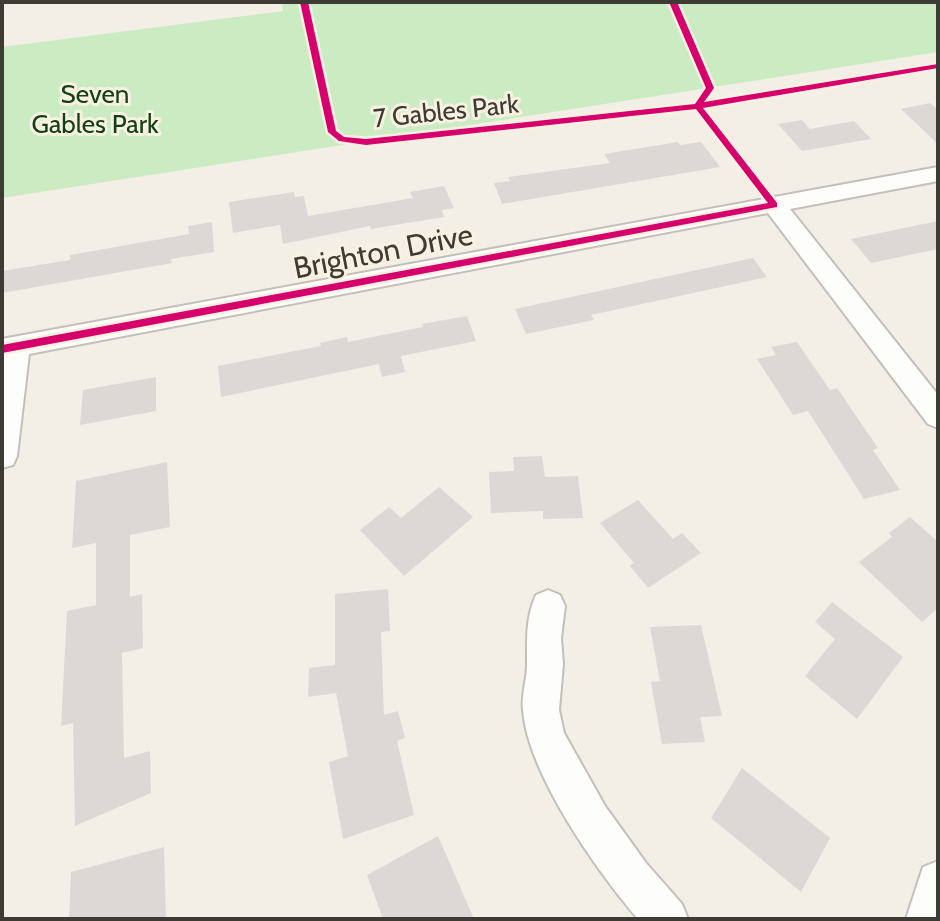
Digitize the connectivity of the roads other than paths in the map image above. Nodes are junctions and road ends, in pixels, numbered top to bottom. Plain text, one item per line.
1 (938, 174) edge
2 (774, 205) junction
3 (9, 347) edge
4 (938, 416) edge
5 (2, 456) edge
6 (548, 606) dead end
7 (938, 882) edge
8 (667, 919) edge
9 (927, 919) edge

1 - 2 street, Brighton Drive
2 - 3 street, Brighton Drive
2 - 4 street
3 - 5 street
6 - 8 street
7 - 9 street

